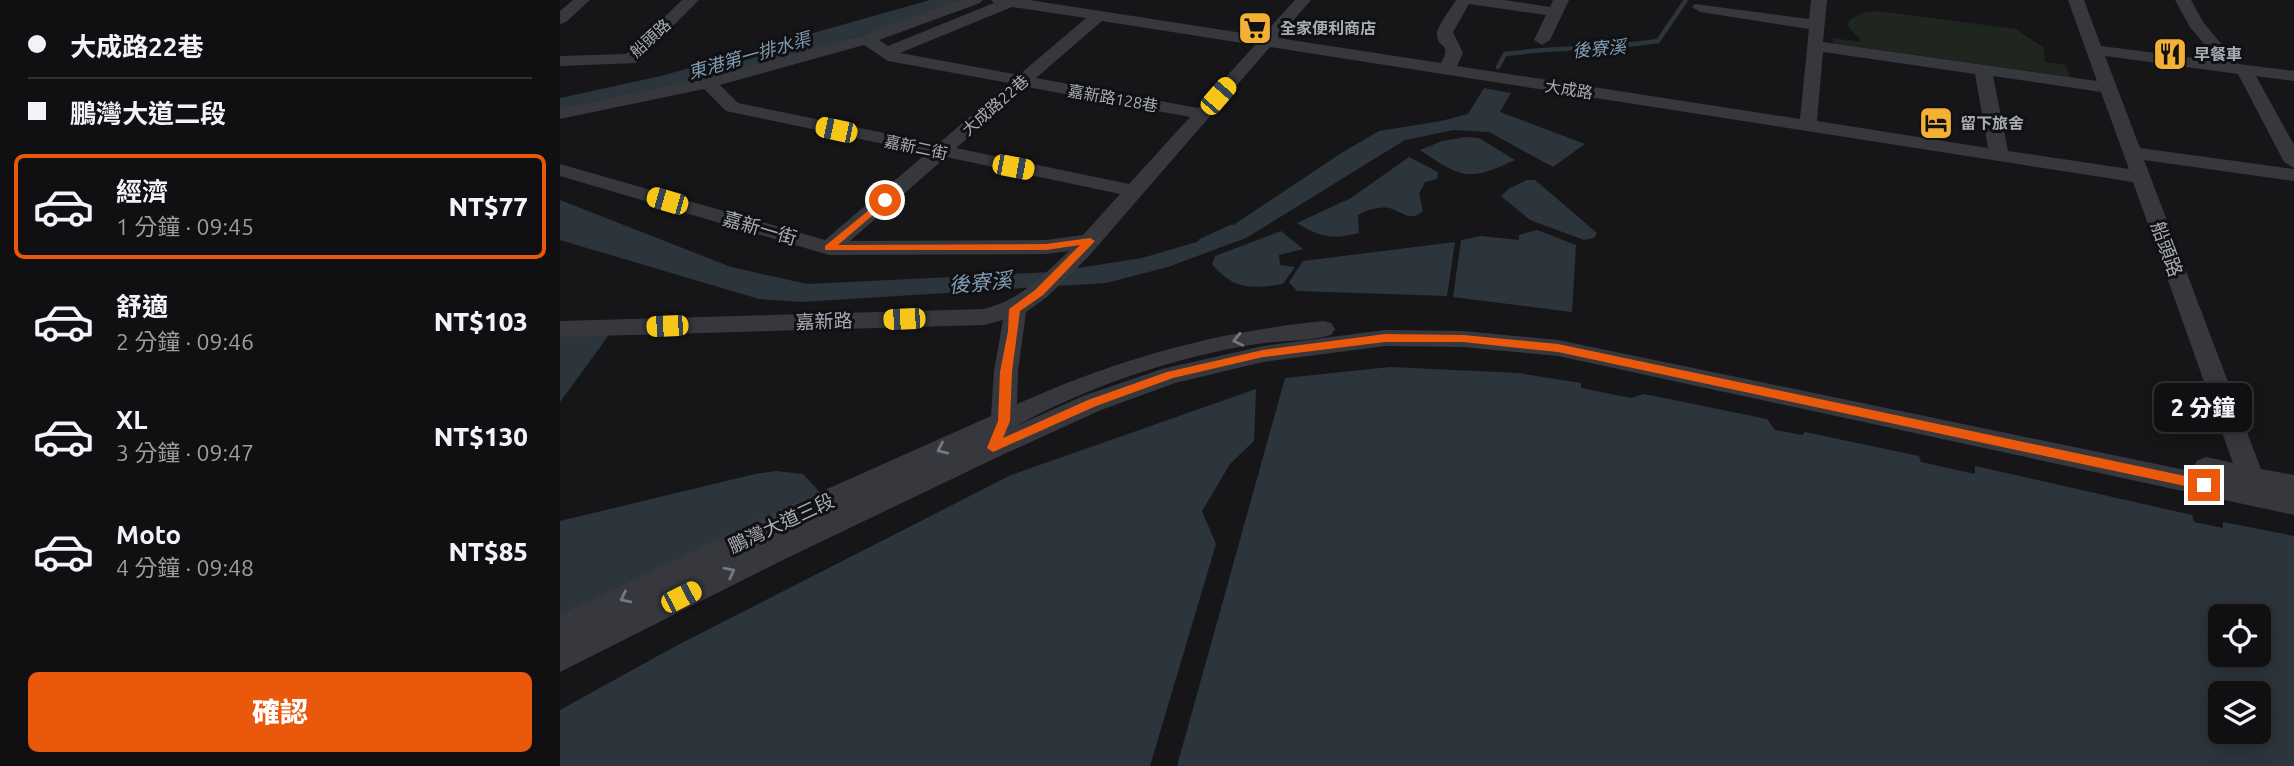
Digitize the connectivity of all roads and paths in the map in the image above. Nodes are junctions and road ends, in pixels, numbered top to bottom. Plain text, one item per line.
1 (582, 0) edge
2 (691, 0) edge
3 (975, 0) edge
4 (1303, 0) edge
5 (1464, 0) edge
6 (1472, 0) edge
7 (1819, 0) edge
8 (2076, 0) edge
9 (2183, 0) edge
10 (1004, 1) edge
11 (1039, 3) edge
12 (1558, 6) edge
13 (1700, 7) dead end
14 (1098, 16) junction
15 (560, 19) edge
16 (1816, 25) junction
17 (866, 39) junction
18 (1542, 40) dead end
19 (1265, 42) junction
20 (1815, 46) junction
21 (2096, 50) junction
22 (888, 52) junction
23 (560, 61) edge
24 (2238, 68) junction
25 (1446, 70) junction
26 (1983, 70) junction
27 (2294, 76) edge
28 (1023, 82) junction
29 (708, 83) junction
30 (2109, 88) junction
31 (560, 114) edge
32 (1203, 114) junction
33 (1808, 126) junction
34 (941, 152) junction
35 (2131, 152) junction
36 (1999, 155) junction
37 (2294, 162) edge
38 (560, 170) edge
39 (2294, 175) edge
40 (2140, 177) junction
41 (1134, 191) junction
42 (1085, 246) junction
43 (829, 248) junction
44 (1015, 309) junction
45 (560, 329) edge
46 (1004, 421) junction
47 (993, 448) junction
48 (2294, 486) edge
49 (2255, 487) junction
50 (2294, 504) edge
51 (560, 630) edge
52 (560, 658) edge

1 - 15 street
2 - 23 street, 船頭路
3 - 17 street
4 - 19 street
5 - 25 street
6 - 12 street
7 - 16 street
8 - 21 street, 船頭路
9 - 24 street
10 - 11 street, 大成路
10 - 22 street
11 - 14 street, 大成路
12 - 18 street
13 - 16 street
14 - 19 street, 大成路
14 - 28 street, 大成路22巷
16 - 20 street
17 - 22 street, 嘉新路128巷
17 - 29 street
19 - 25 street, 大成路
19 - 32 street, 嘉新路
20 - 26 street
20 - 33 street
21 - 24 street
21 - 30 street, 船頭路
22 - 28 street, 嘉新路128巷
24 - 27 street
24 - 37 street
25 - 33 street, 大成路
26 - 30 street
26 - 36 street
28 - 32 street, 嘉新路128巷
28 - 34 street, 大成路22巷
29 - 31 street
29 - 34 street, 嘉新二街
30 - 35 street, 船頭路
32 - 41 street, 嘉新路
33 - 36 street, 大成路
34 - 41 street, 嘉新二街
34 - 43 street, 大成路22巷
35 - 39 street
35 - 40 street, 船頭路
36 - 40 street, 大成路
38 - 43 street, 嘉新一街
40 - 49 street, 船頭路
41 - 42 street, 嘉新路
42 - 43 street, 嘉新一街
42 - 44 street, 嘉新路
44 - 45 street, 嘉新路
44 - 46 street
46 - 47 street
49 -> 46 street, 鵬灣大道三段
46 -> 51 street, 鵬灣大道三段
47 - 49 street, 鵬灣大道三段
52 -> 47 street, 鵬灣大道三段
48 - 49 street
49 - 50 street

